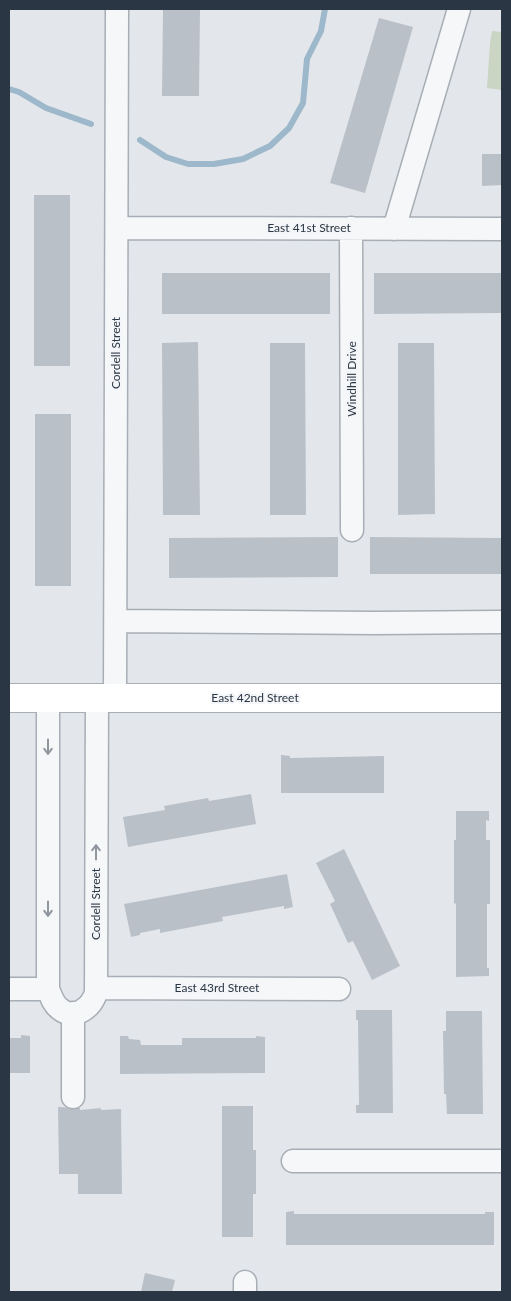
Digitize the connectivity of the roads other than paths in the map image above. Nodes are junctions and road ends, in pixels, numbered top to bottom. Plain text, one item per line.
1 (117, 9) edge
2 (459, 9) edge
3 (116, 228) junction
4 (351, 228) junction
5 (394, 229) junction
6 (502, 229) edge
7 (352, 530) dead end
8 (116, 621) junction
9 (502, 622) edge
10 (9, 698) edge
11 (48, 698) junction
12 (106, 698) junction
13 (502, 698) edge
14 (48, 988) junction
15 (96, 988) junction
16 (9, 989) edge
17 (339, 989) dead end
18 (73, 1013) junction
19 (73, 1098) dead end
20 (293, 1161) dead end
21 (502, 1161) edge

1 - 3 street, Cordell Street
2 - 5 street
3 - 4 street, East 41st Street
3 - 8 street, Cordell Street
4 - 5 street, East 41st Street
4 - 7 street, Windhill Drive
5 - 6 street, East 41st Street
8 - 9 street
8 - 12 street, Cordell Street
10 - 11 street, East 42nd Street
11 - 12 street, East 42nd Street
11 -> 14 street
12 - 13 street, East 42nd Street
15 -> 12 street, Cordell Street
14 - 16 street
14 - 18 street
15 - 17 street, East 43rd Street
15 - 18 street, Cordell Street
18 - 19 street
20 - 21 street

